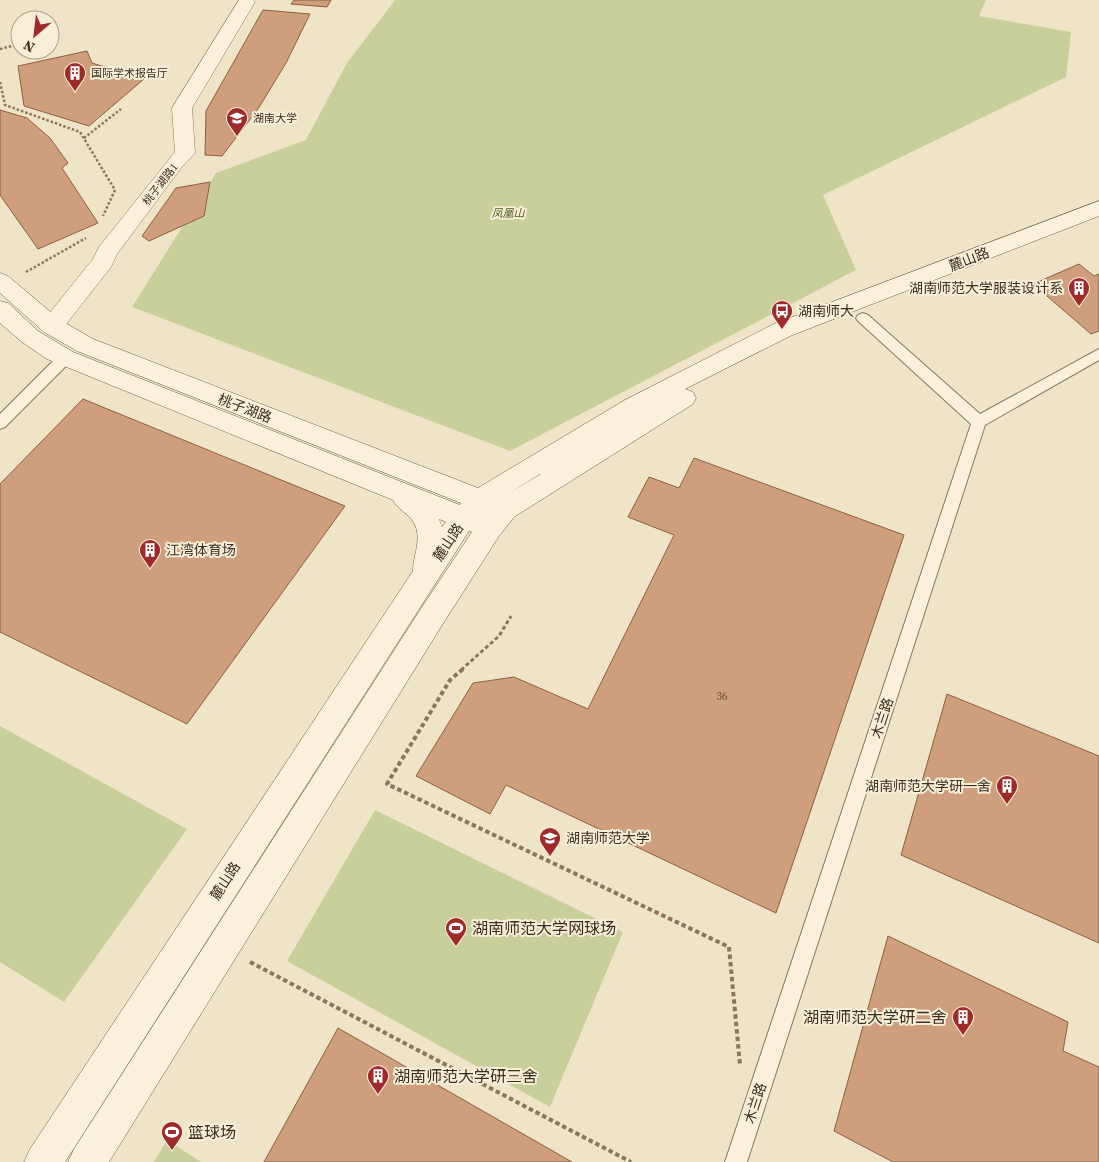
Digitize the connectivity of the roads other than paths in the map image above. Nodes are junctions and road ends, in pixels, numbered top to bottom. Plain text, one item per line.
1 (243, 1) edge
2 (1099, 208) edge
3 (1099, 224) edge
4 (2, 283) edge
5 (0, 309) edge
6 (863, 318) junction
7 (52, 326) junction
8 (1099, 354) edge
9 (65, 358) junction
10 (979, 422) junction
11 (0, 423) edge
12 (542, 461) junction
13 (397, 480) junction
14 (485, 514) junction
15 (421, 581) junction
16 (44, 1162) edge
17 (87, 1162) edge
18 (736, 1162) edge

1 - 7 main road, 桃子湖路1
2 - 12 main road, 麓山路
3 - 6 main road, 麓山路
4 - 7 main road, 桃子湖路
5 - 9 main road, 桃子湖路
6 - 10 lane
6 - 14 main road, 麓山路
7 - 13 main road, 桃子湖路
8 - 10 lane
9 - 11 lane
9 - 13 main road, 桃子湖路
10 - 18 lane, 木兰路
12 - 13 main road
12 - 14 main road, 麓山路
13 - 14 main road, 桃子湖路
13 - 15 main road
14 - 15 main road, 麓山路
14 - 17 main road, 麓山路
15 - 16 main road, 麓山路

